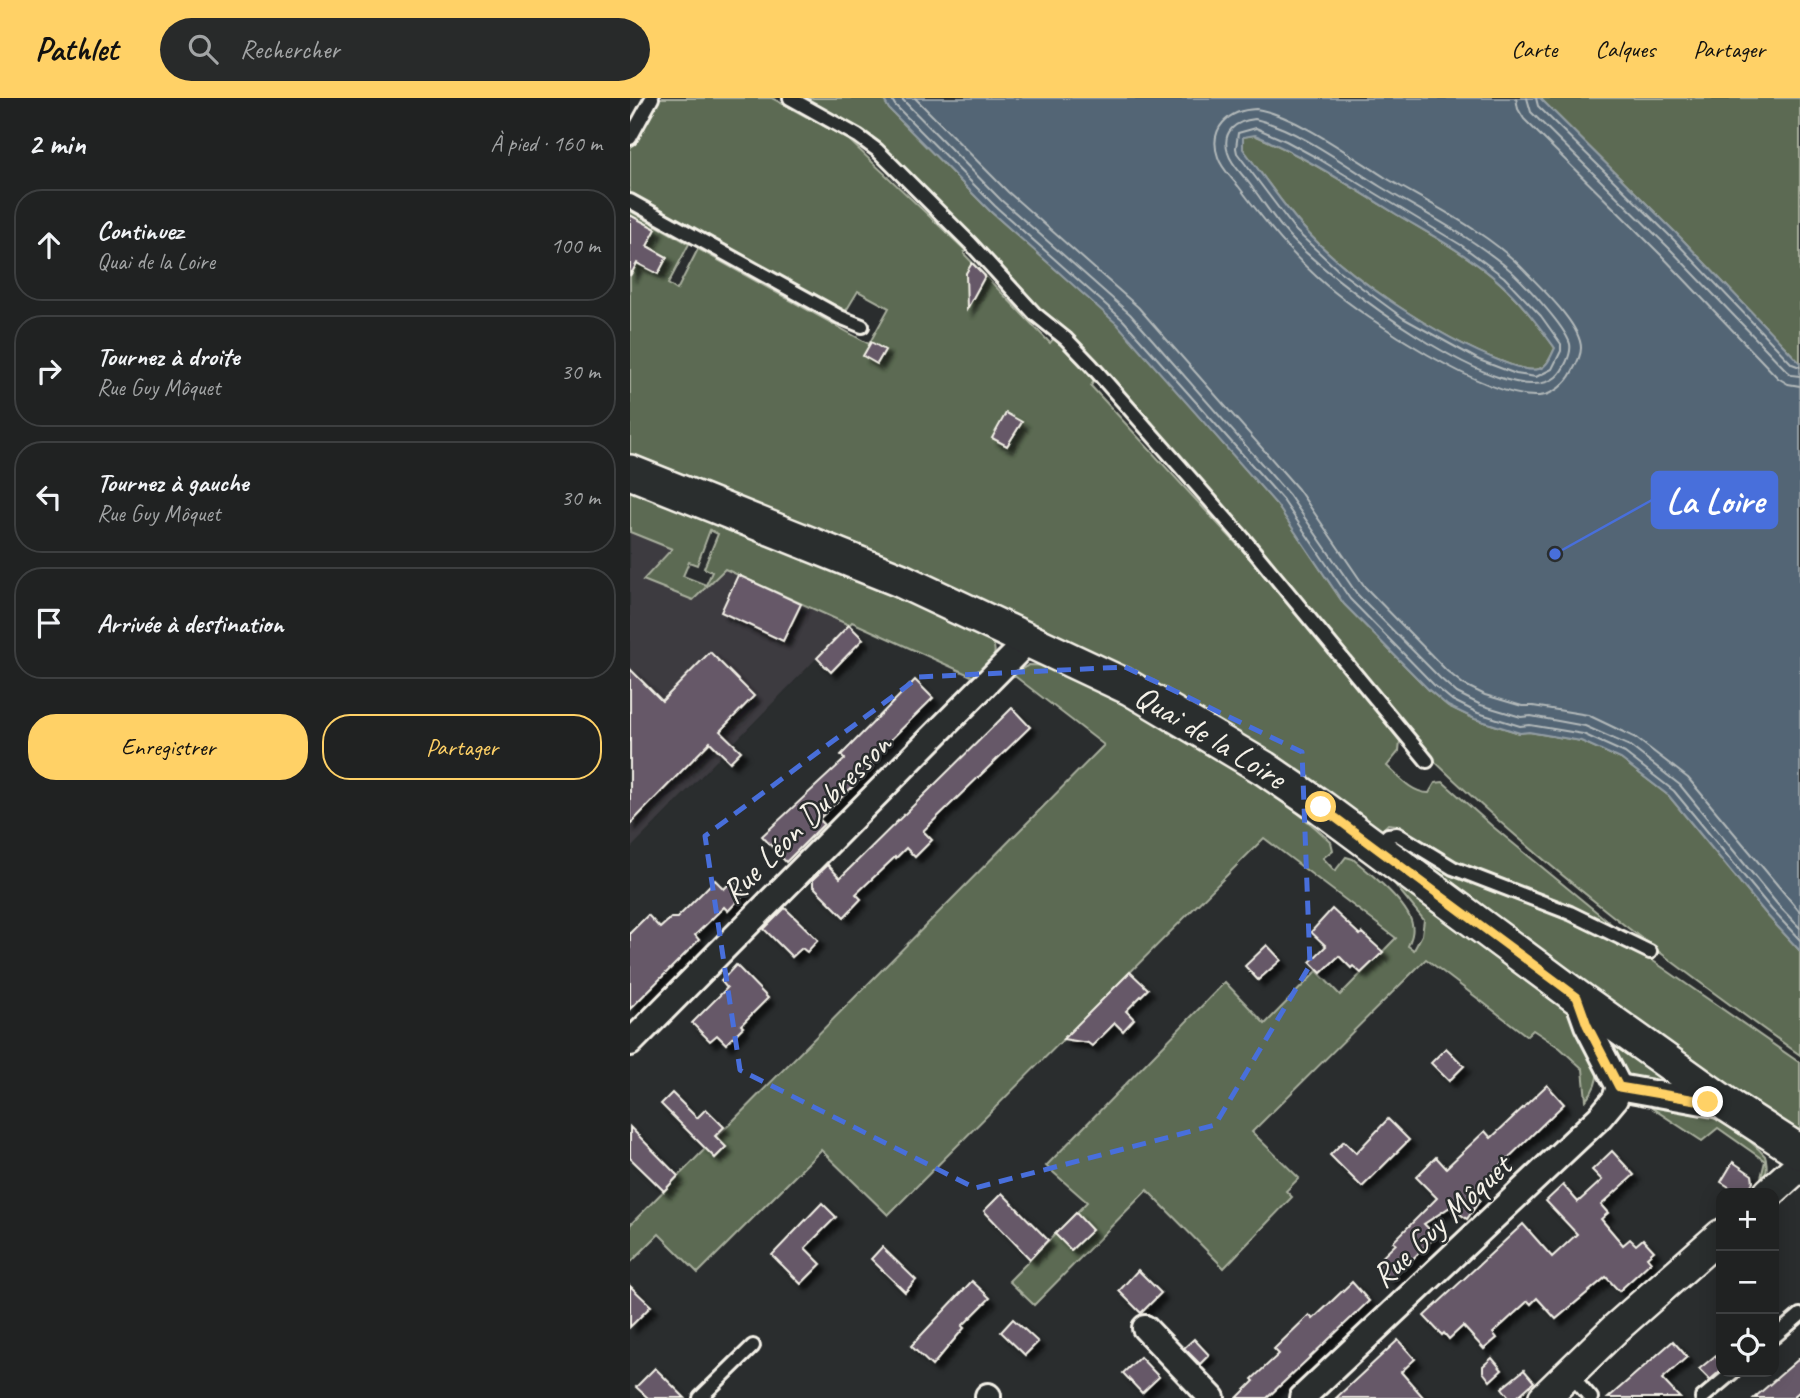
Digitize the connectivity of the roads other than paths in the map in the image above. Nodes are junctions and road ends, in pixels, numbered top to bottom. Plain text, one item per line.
1 (652, 98) edge
2 (790, 98) edge
3 (630, 138) edge
4 (630, 201) edge
5 (862, 326) dead end
6 (630, 472) edge
7 (1026, 637) junction
8 (1427, 761) dead end
9 (1376, 847) junction
10 (1650, 952) dead end
11 (1577, 997) junction
12 (630, 1043) edge
13 (1619, 1087) junction
14 (1729, 1106) junction
15 (1800, 1152) edge
16 (1800, 1166) edge
17 (1775, 1188) edge
18 (1716, 1239) edge
19 (1800, 1315) edge
20 (1145, 1328) dead end
21 (1779, 1333) edge
22 (752, 1346) dead end
23 (1570, 1374) junction
24 (1727, 1377) edge
25 (700, 1398) edge
26 (1212, 1398) edge
27 (1302, 1398) edge
28 (1544, 1398) edge
29 (1591, 1398) edge
30 (1702, 1398) edge

1 - 3 lane
2 - 8 lane
4 - 5 lane
6 - 7 main road, Quai de la Loire
7 - 9 main road, Quai de la Loire
7 - 12 street, Rue Léon Dubresson
9 - 10 lane
9 - 11 main road, Quai de la Loire
11 - 13 street
11 - 14 main road, Quai de la Loire
13 - 14 street
13 - 27 street, Rue Guy Môquet
14 - 15 main road, Quai de la Loire
16 - 17 street
18 - 23 street
19 - 21 lane
20 - 26 street
22 - 25 lane
23 - 28 street
23 - 29 lane
24 - 30 lane

